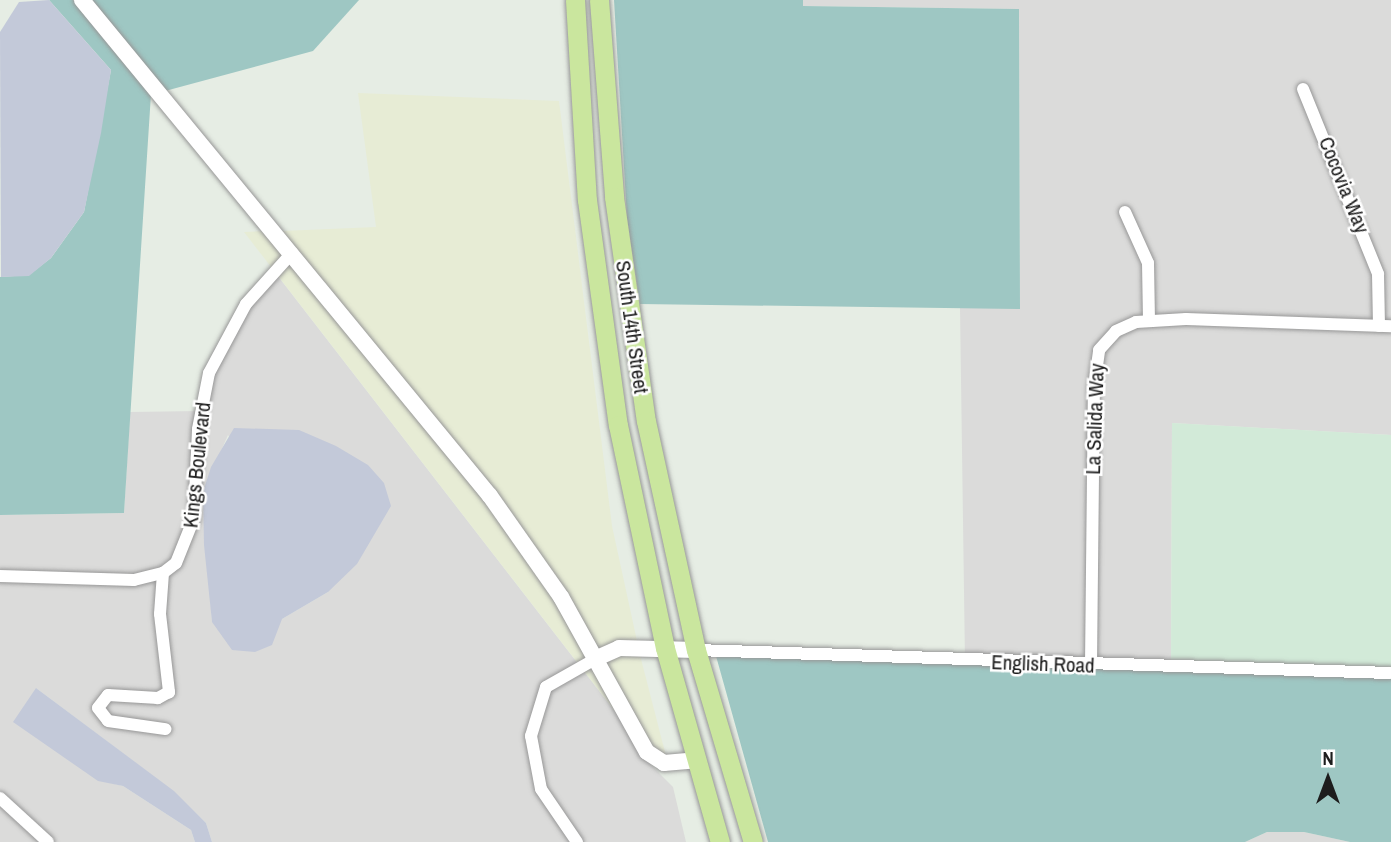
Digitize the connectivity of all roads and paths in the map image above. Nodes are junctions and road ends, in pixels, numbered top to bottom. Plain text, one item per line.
1 (82, 0) edge
2 (575, 0) edge
3 (599, 0) edge
4 (578, 69) junction
5 (1303, 89) dead end
6 (606, 103) junction
7 (1125, 212) dead end
8 (292, 253) junction
9 (1149, 320) junction
10 (1385, 326) edge
11 (163, 573) junction
12 (0, 576) edge
13 (665, 649) junction
14 (696, 650) junction
15 (597, 657) junction
16 (1091, 665) junction
17 (1391, 673) edge
18 (165, 729) dead end
19 (695, 760) junction
20 (0, 798) edge
21 (48, 842) edge
22 (578, 842) edge
23 (720, 842) edge
24 (753, 842) edge

1 - 8 street
2 - 4 highway, South 14th Street
3 - 6 highway, South 14th Street
4 - 6 highway
4 - 13 highway, South 14th Street
5 - 10 street, Cocovia Way
6 - 14 highway, South 14th Street
7 - 9 street
8 - 11 street, Kings Boulevard
8 - 15 street
9 - 10 street, La Salida Way
9 - 16 street, La Salida Way
11 - 12 street
11 - 18 street
13 - 14 street
13 - 15 street
13 - 19 highway, South 14th Street
14 - 16 street, English Road
14 - 24 highway, South 14th Street
15 - 19 street
15 - 22 street
16 - 17 street, English Road
19 - 23 highway, South 14th Street
20 - 21 street

